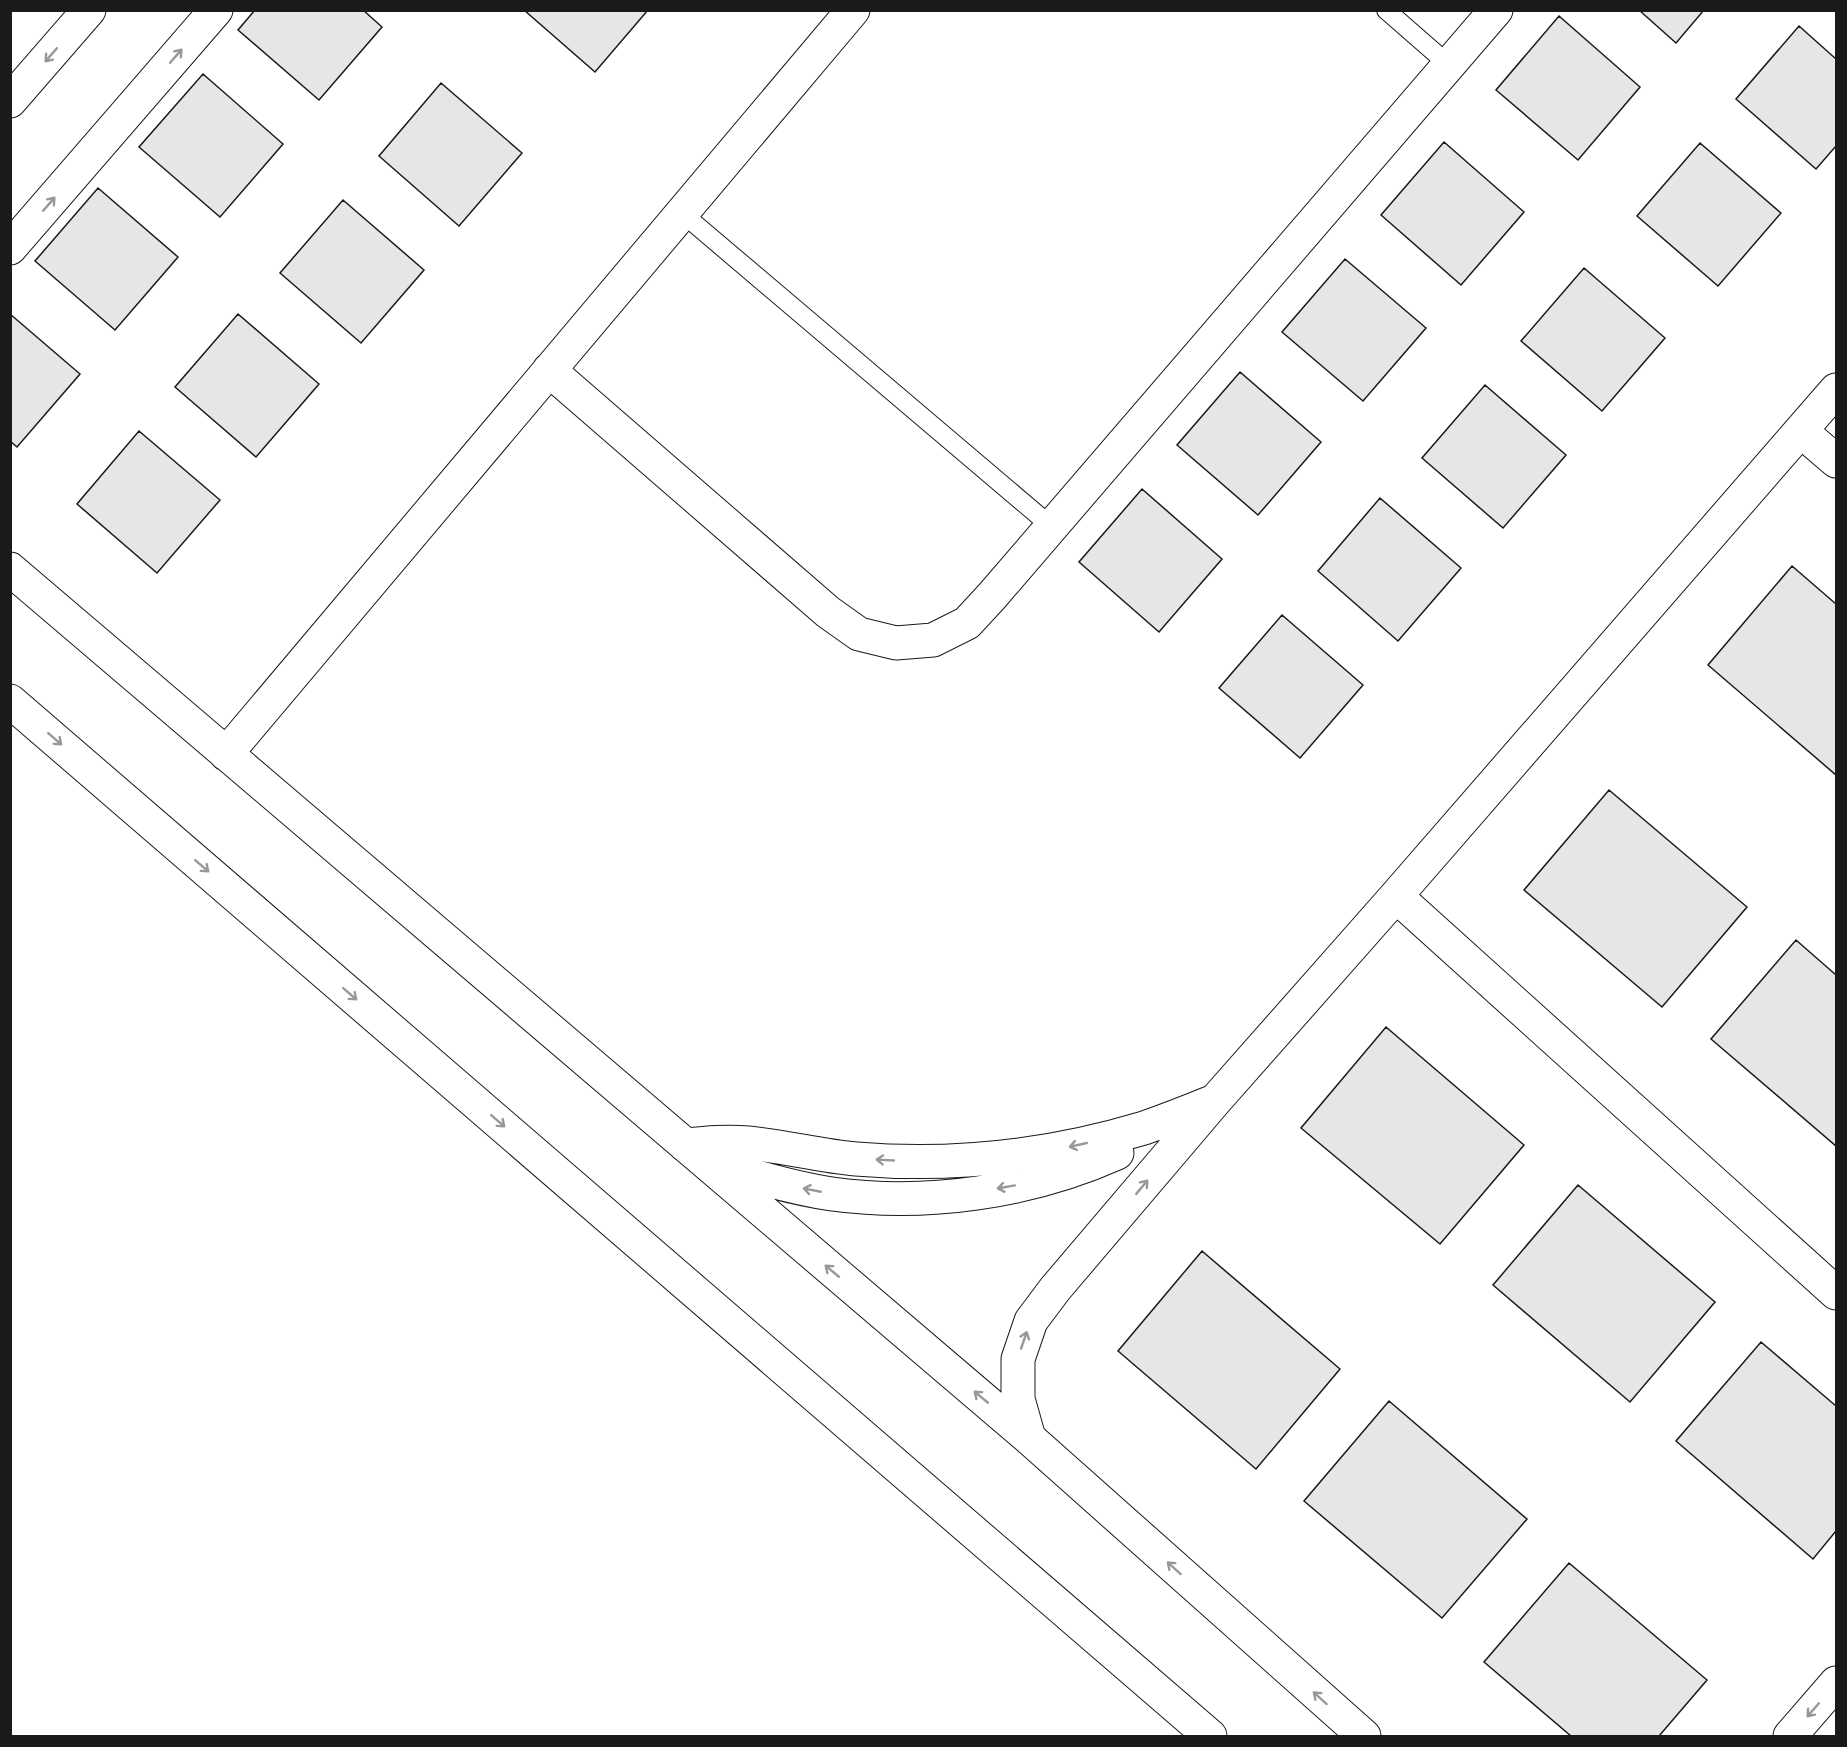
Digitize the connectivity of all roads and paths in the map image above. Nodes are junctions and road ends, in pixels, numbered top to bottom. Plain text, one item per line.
1 (89, 10) edge
2 (216, 10) edge
3 (853, 10) edge
4 (1386, 10) edge
5 (1496, 10) edge
6 (1449, 65) junction
7 (10, 101) edge
8 (682, 213) junction
9 (10, 248) edge
10 (549, 370) junction
11 (1836, 390) edge
12 (1801, 431) junction
13 (1836, 461) edge
14 (1052, 527) junction
15 (10, 570) edge
16 (10, 701) edge
17 (226, 754) junction
18 (1396, 896) junction
19 (1214, 1102) junction
20 (694, 1153) junction
21 (1836, 1293) edge
22 (1029, 1438) junction
23 (1836, 1683) edge
24 (1210, 1737) edge
25 (1364, 1737) edge
26 (1790, 1737) edge

1 -> 7 street
9 -> 2 street
3 - 8 street
4 - 6 lane
5 - 6 street
6 - 14 street
8 - 10 street
8 - 14 lane
10 - 14 street
10 - 17 street
11 - 12 street
12 - 13 street
12 - 18 street
15 - 17 street
16 -> 24 street
17 - 20 street
18 - 19 street
18 - 21 street
19 -> 20 street
22 -> 19 street
22 -> 20 street
25 -> 22 street
23 -> 26 street

